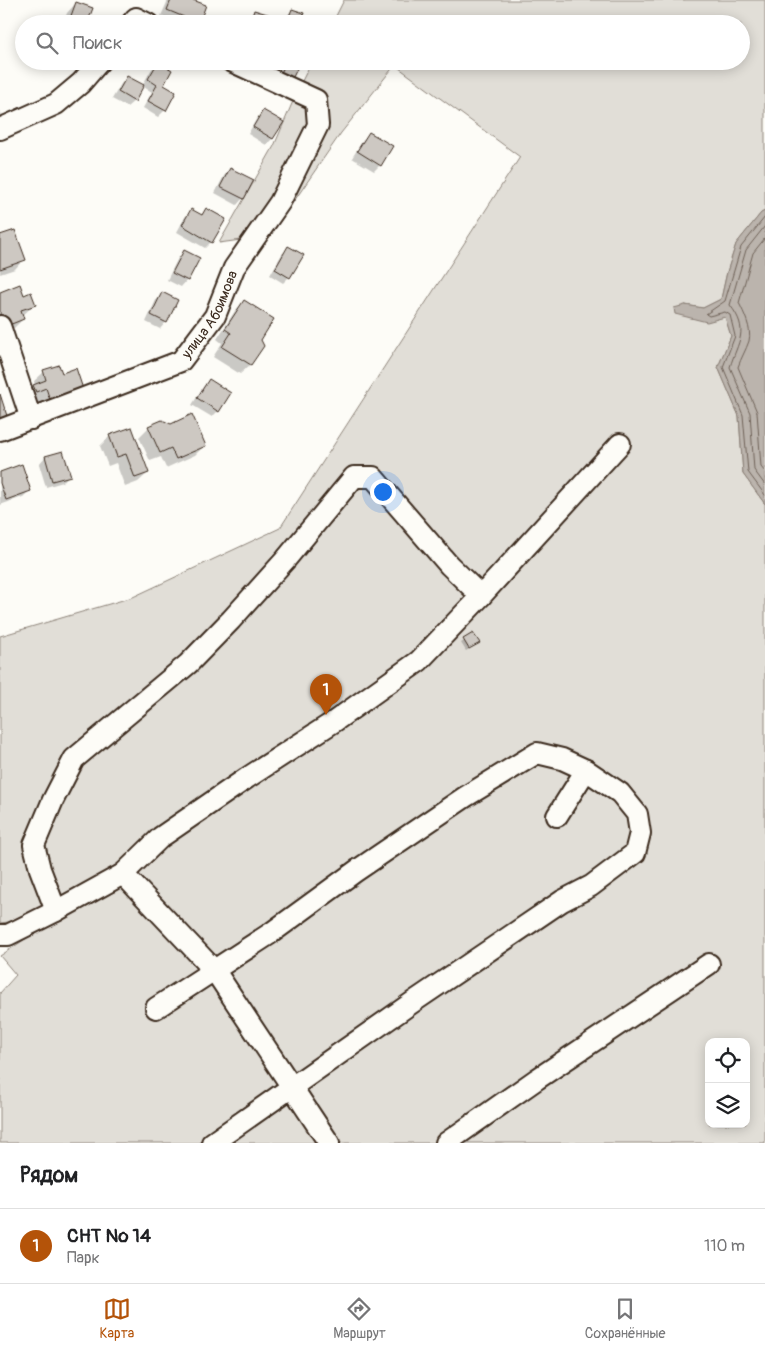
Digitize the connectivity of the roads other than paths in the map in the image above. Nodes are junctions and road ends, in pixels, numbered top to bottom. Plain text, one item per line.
1 (92, 70) edge
2 (251, 70) edge
3 (0, 129) edge
4 (0, 326) edge
5 (30, 419) junction
6 (0, 430) edge
7 (620, 444) dead end
8 (481, 596) junction
9 (586, 770) junction
10 (556, 816) dead end
11 (123, 874) junction
12 (56, 911) junction
13 (0, 935) edge
14 (709, 964) dead end
15 (215, 971) junction
16 (156, 1008) dead end
17 (292, 1087) junction
18 (212, 1143) edge
19 (330, 1143) edge
20 (446, 1143) edge

1 - 3 street
2 - 5 street, улица Абоимова
4 - 5 street
5 - 6 street, улица Абоимова
7 - 8 street
8 - 11 street
8 - 12 street
9 - 10 street
9 - 15 street
9 - 17 street
11 - 12 street
11 - 15 street
12 - 13 street
14 - 20 street
15 - 16 street
15 - 17 street
17 - 18 street
17 - 19 street

